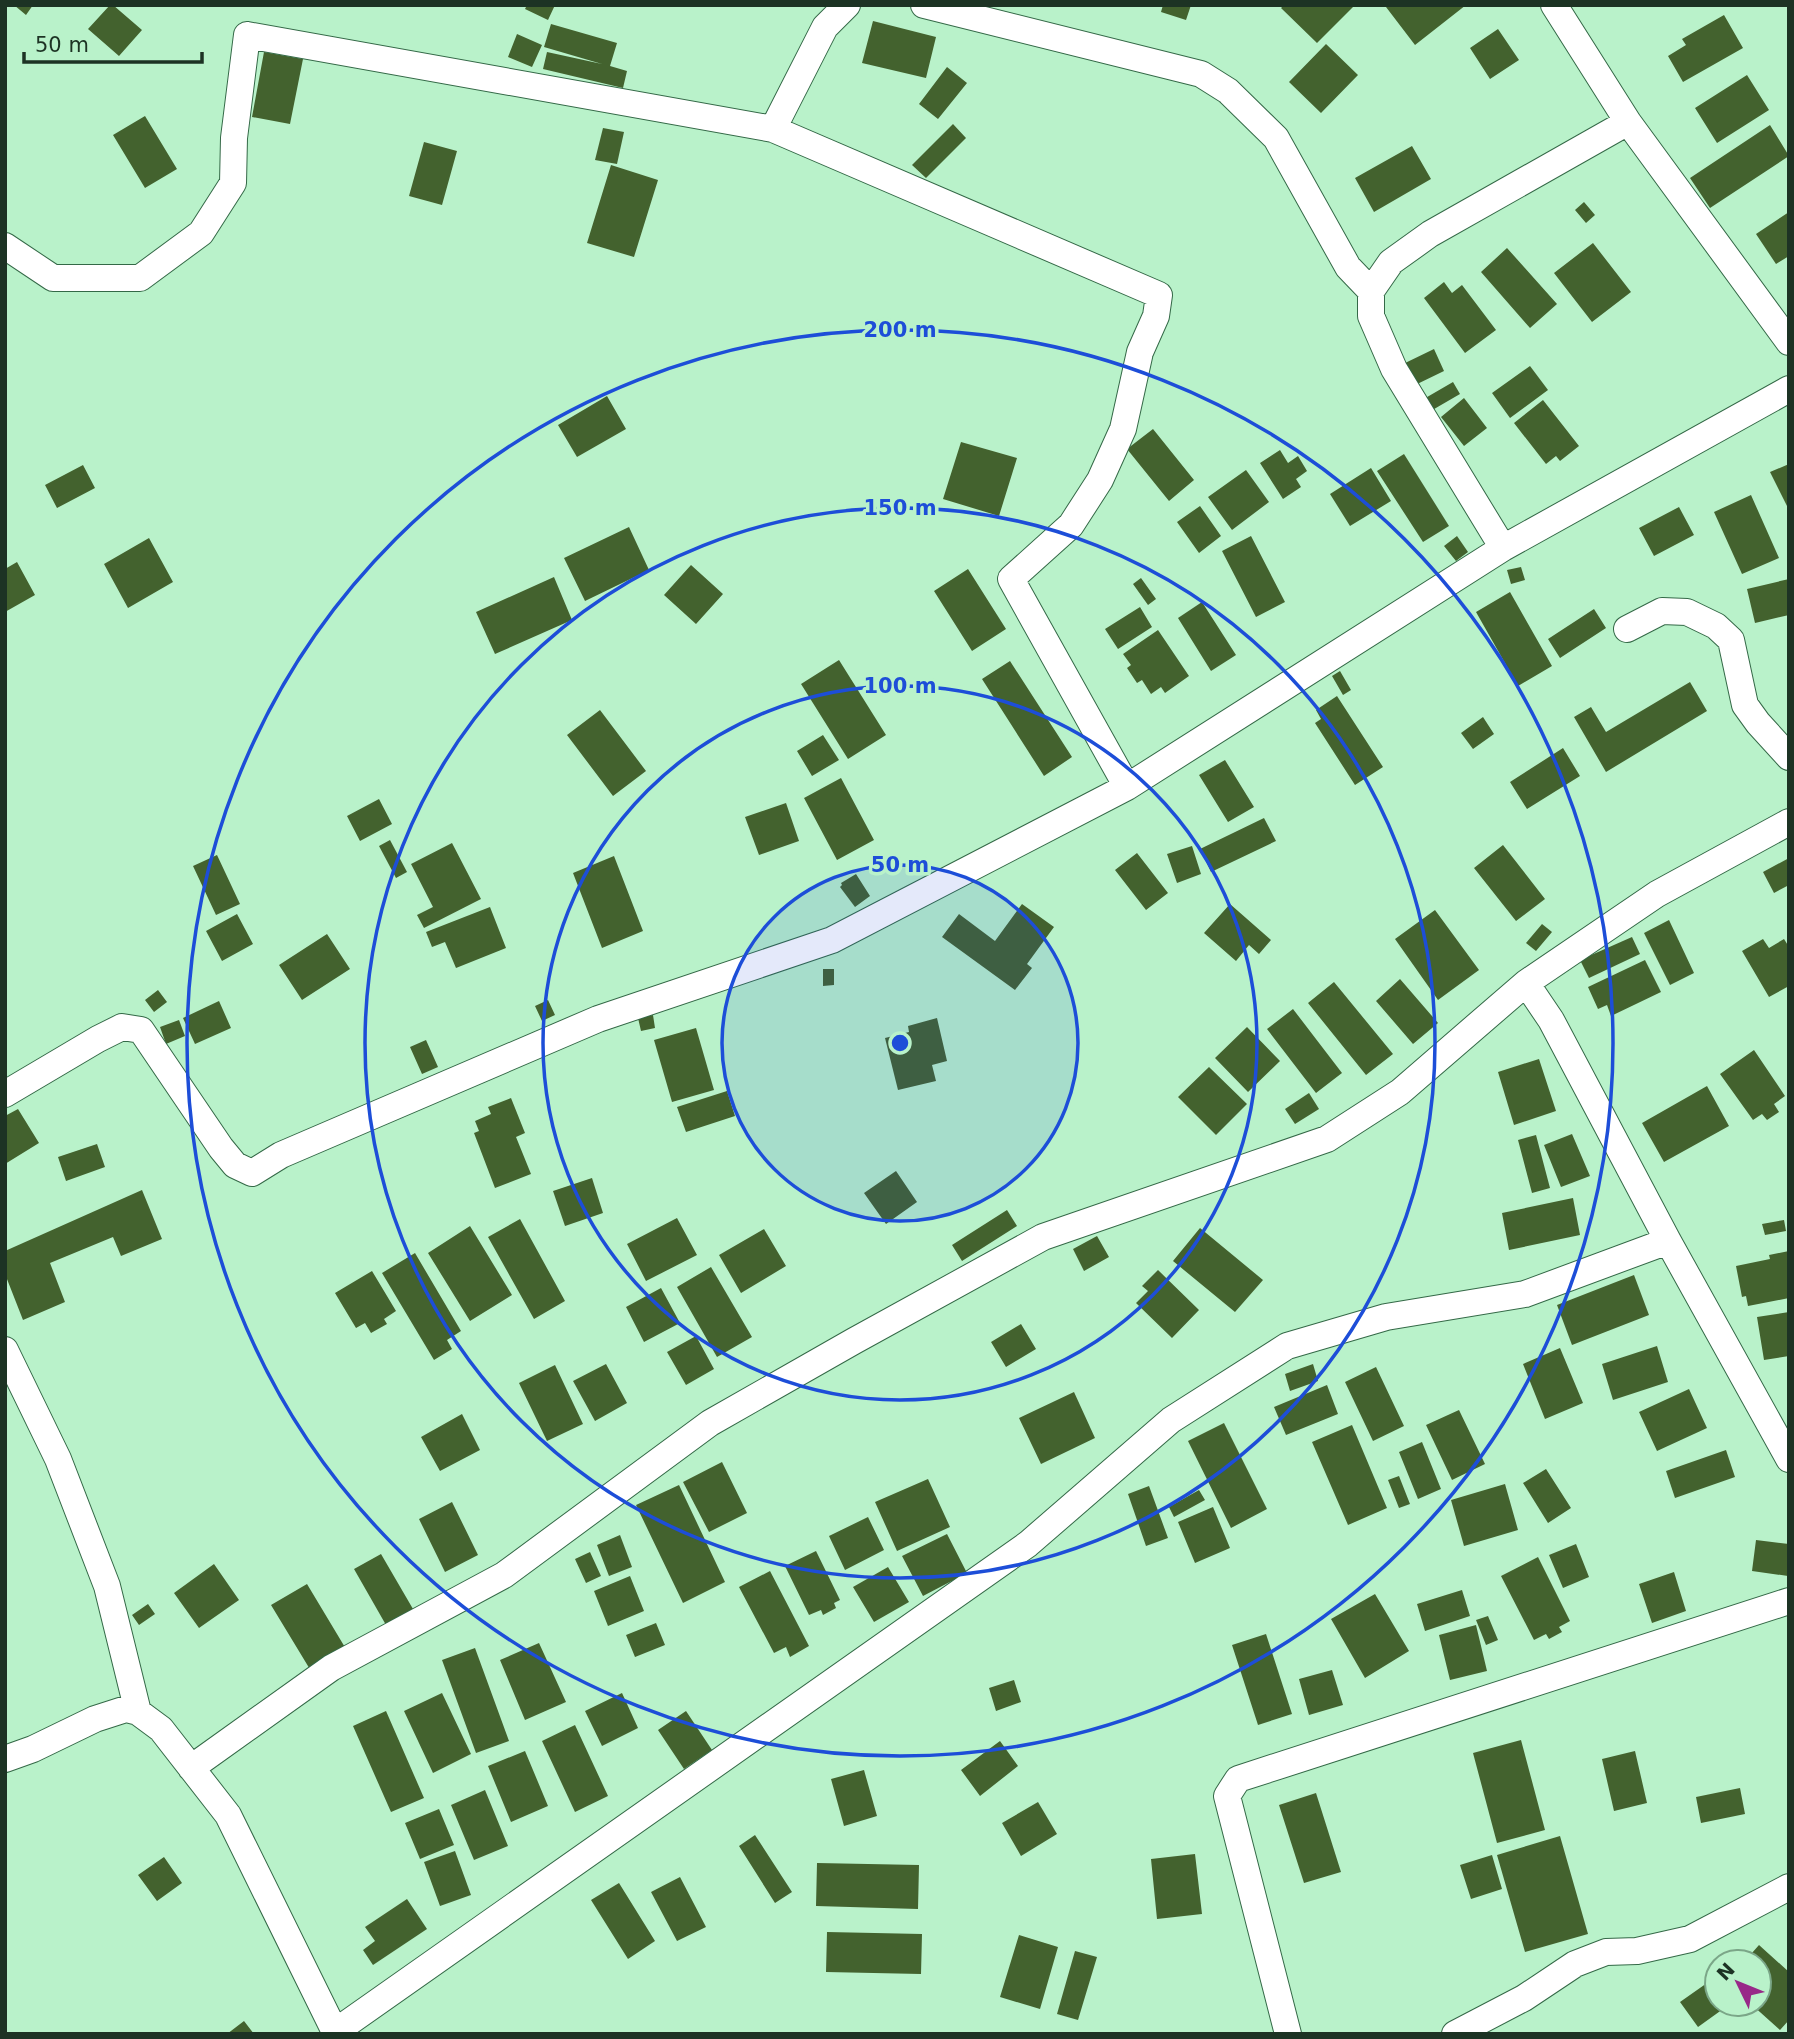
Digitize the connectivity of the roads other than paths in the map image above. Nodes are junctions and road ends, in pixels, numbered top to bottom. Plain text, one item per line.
1 (848, 5) edge
2 (924, 5) edge
3 (1554, 5) edge
4 (1628, 122) junction
5 (774, 129) junction
6 (5, 246) edge
7 (1391, 262) junction
8 (1348, 267) junction
9 (1371, 290) junction
10 (1789, 342) edge
11 (1789, 389) edge
12 (1503, 548) junction
13 (1627, 629) dead end
14 (1789, 757) edge
15 (1127, 787) junction
16 (1789, 822) edge
17 (1526, 983) junction
18 (5, 1094) edge
19 (1668, 1241) junction
20 (5, 1350) edge
21 (1789, 1459) edge
22 (1789, 1601) edge
23 (138, 1712) junction
24 (5, 1759) edge
25 (191, 1768) junction
26 (1789, 1887) edge
27 (335, 2033) edge
28 (1288, 2034) edge
29 (1455, 2034) edge

1 - 5 street
2 - 8 street
3 - 4 street
4 - 7 street
4 - 10 street
5 - 6 street
5 - 15 street
7 - 8 street
7 - 9 street
8 - 9 street
9 - 12 street
11 - 12 street
12 - 15 street
13 - 14 street
15 - 18 street
16 - 17 street
17 - 19 street
17 - 25 street
19 - 21 street
19 - 27 street
20 - 23 street
22 - 28 street
23 - 24 street
23 - 25 street
25 - 27 street
26 - 29 street

